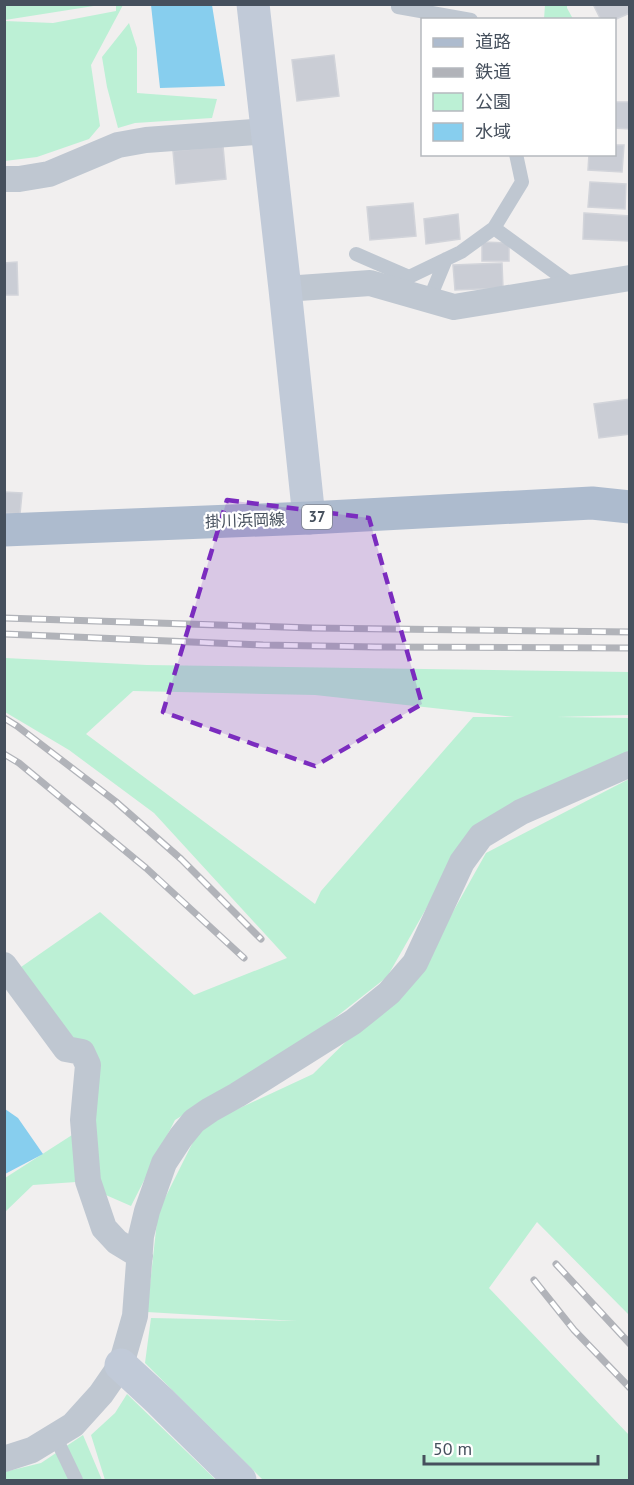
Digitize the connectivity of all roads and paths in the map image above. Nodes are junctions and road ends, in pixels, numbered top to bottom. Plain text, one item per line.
1 (253, 4) edge
2 (398, 7) dead end
3 (460, 18) edge
4 (267, 131) junction
5 (516, 156) edge
6 (4, 179) edge
7 (494, 228) junction
8 (356, 254) dead end
9 (447, 259) junction
10 (630, 278) edge
11 (575, 287) junction
12 (285, 289) junction
13 (429, 300) junction
14 (630, 507) edge
15 (309, 518) junction
16 (4, 530) edge
17 (630, 764) edge
18 (4, 965) edge
19 (140, 1256) junction
20 (121, 1365) junction
21 (55, 1436) junction
22 (4, 1459) edge
23 (76, 1480) edge
24 (240, 1480) edge

1 - 4 street
2 - 3 lane
4 - 6 street
4 - 12 street
5 - 7 lane
7 - 9 lane
7 - 11 lane
8 - 9 lane
9 - 13 lane
10 - 11 street
11 - 13 street
12 - 13 street
12 - 15 street
14 - 15 main road, 掛川浜岡線 / 37
15 - 16 main road, 掛川浜岡線 / 37
17 - 19 street
18 - 19 street
19 - 20 street
20 - 21 street
20 - 24 street
21 - 22 street
21 - 23 lane

